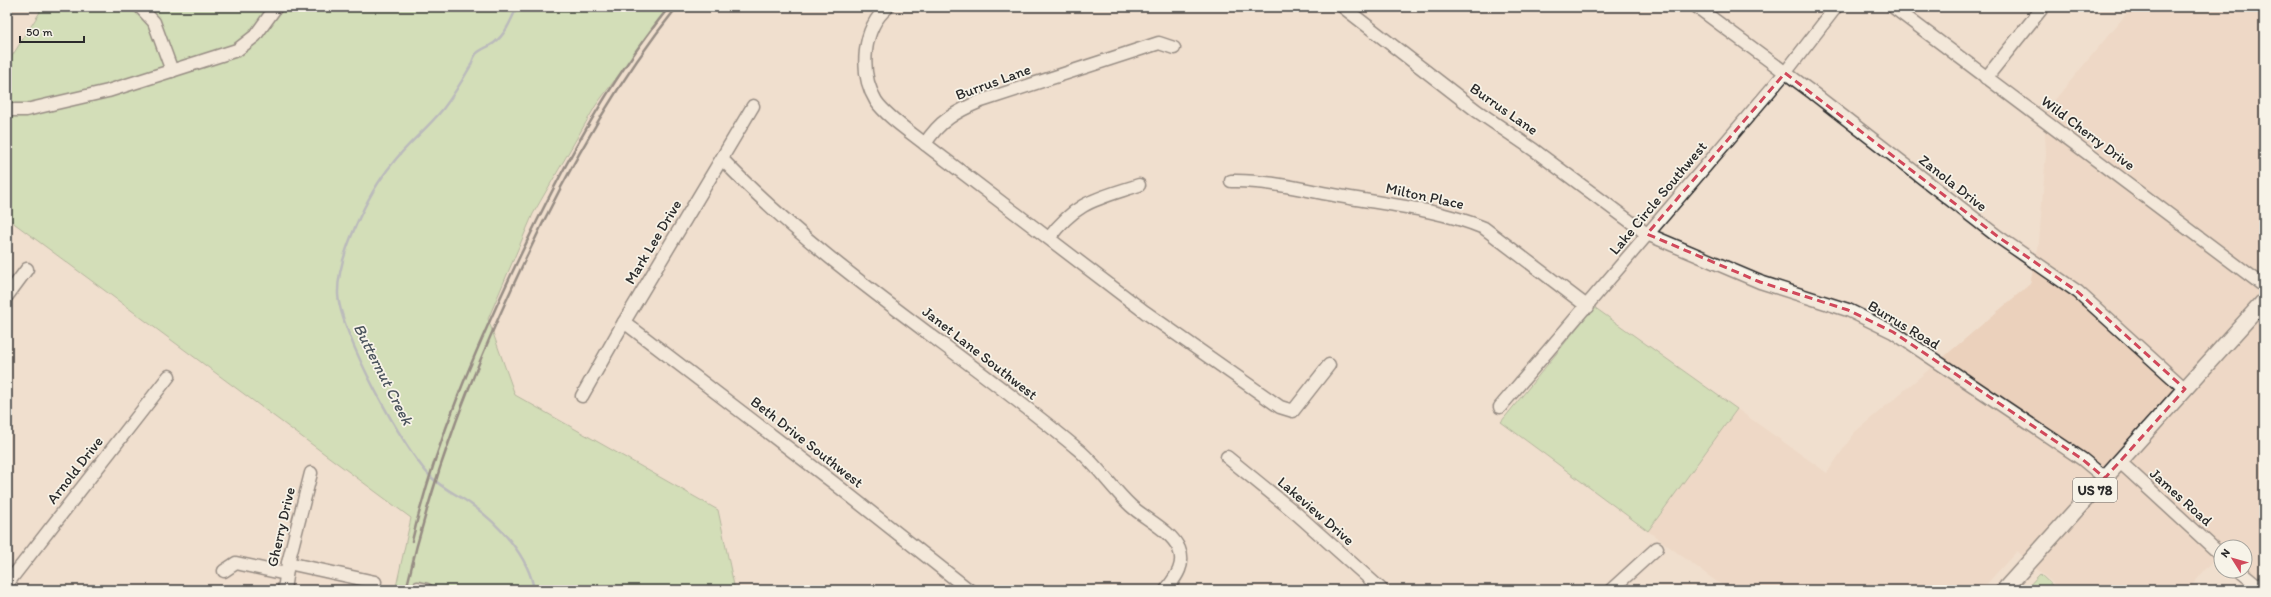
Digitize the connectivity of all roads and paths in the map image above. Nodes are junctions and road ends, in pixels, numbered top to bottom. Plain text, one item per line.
1 (140, 7) edge
2 (276, 7) edge
3 (888, 7) edge
4 (1343, 7) edge
5 (1697, 7) edge
6 (1836, 7) edge
7 (1893, 7) edge
8 (2043, 7) edge
9 (1174, 48) dead end
10 (172, 71) junction
11 (1785, 73) junction
12 (1986, 78) junction
13 (753, 106) dead end
14 (7, 110) edge
15 (925, 144) junction
16 (722, 158) junction
17 (1231, 181) dead end
18 (1139, 185) dead end
19 (1647, 234) junction
20 (1049, 238) junction
21 (1665, 242) joint
22 (27, 269) dead end
23 (2264, 286) edge
24 (7, 296) edge
25 (2264, 301) edge
26 (1588, 306) junction
27 (624, 322) junction
28 (1328, 365) dead end
29 (169, 376) dead end
30 (2185, 389) junction
31 (582, 396) dead end
32 (1500, 407) dead end
33 (1227, 457) dead end
34 (2120, 462) junction
35 (311, 472) dead end
36 (2105, 478) junction
37 (1657, 548) dead end
38 (2213, 548) edge
39 (287, 569) junction
40 (224, 570) dead end
41 (2250, 579) edge
42 (375, 582) dead end
43 (7, 584) edge
44 (284, 590) edge
45 (969, 590) edge
46 (1166, 590) edge
47 (1382, 590) edge
48 (1611, 590) edge
49 (2004, 590) edge
50 (2263, 590) edge

1 - 10 street
2 - 10 street
3 - 15 street
4 - 19 street, Burrus Lane
5 - 11 street, Zanola Drive
6 - 11 street, Lake Circle Southwest
7 - 12 street, Wild Cherry Drive
8 - 12 street
9 - 15 street, Burrus Lane
10 - 14 street
11 - 19 street, Lake Circle Southwest
11 - 30 street, Zanola Drive
12 - 23 street, Wild Cherry Drive
13 - 16 street, Mark Lee Drive
15 - 20 street
16 - 27 street, Mark Lee Drive
16 - 46 street, Janet Lane Southwest
17 - 26 street, Milton Place
18 - 20 street
19 - 21 street, Burrus Lane
19 - 26 street, Lake Circle Southwest
20 - 28 street
21 - 36 street, Burrus Road
22 - 24 street
25 - 30 main road, US 78
26 - 32 street, Lake Circle Southwest
27 - 31 street, Mark Lee Drive
27 - 45 street, Beth Drive Southwest
29 - 43 street, Arnold Drive
30 - 34 main road, US 78
33 - 47 street, Lakeview Drive
34 - 36 main road, US 78
34 - 38 street, James Road
35 - 39 street, Gherry Drive
36 - 49 main road, US 78
37 - 48 street
39 - 40 street
39 - 42 street
39 - 44 street, Gherry Drive
41 - 50 street

